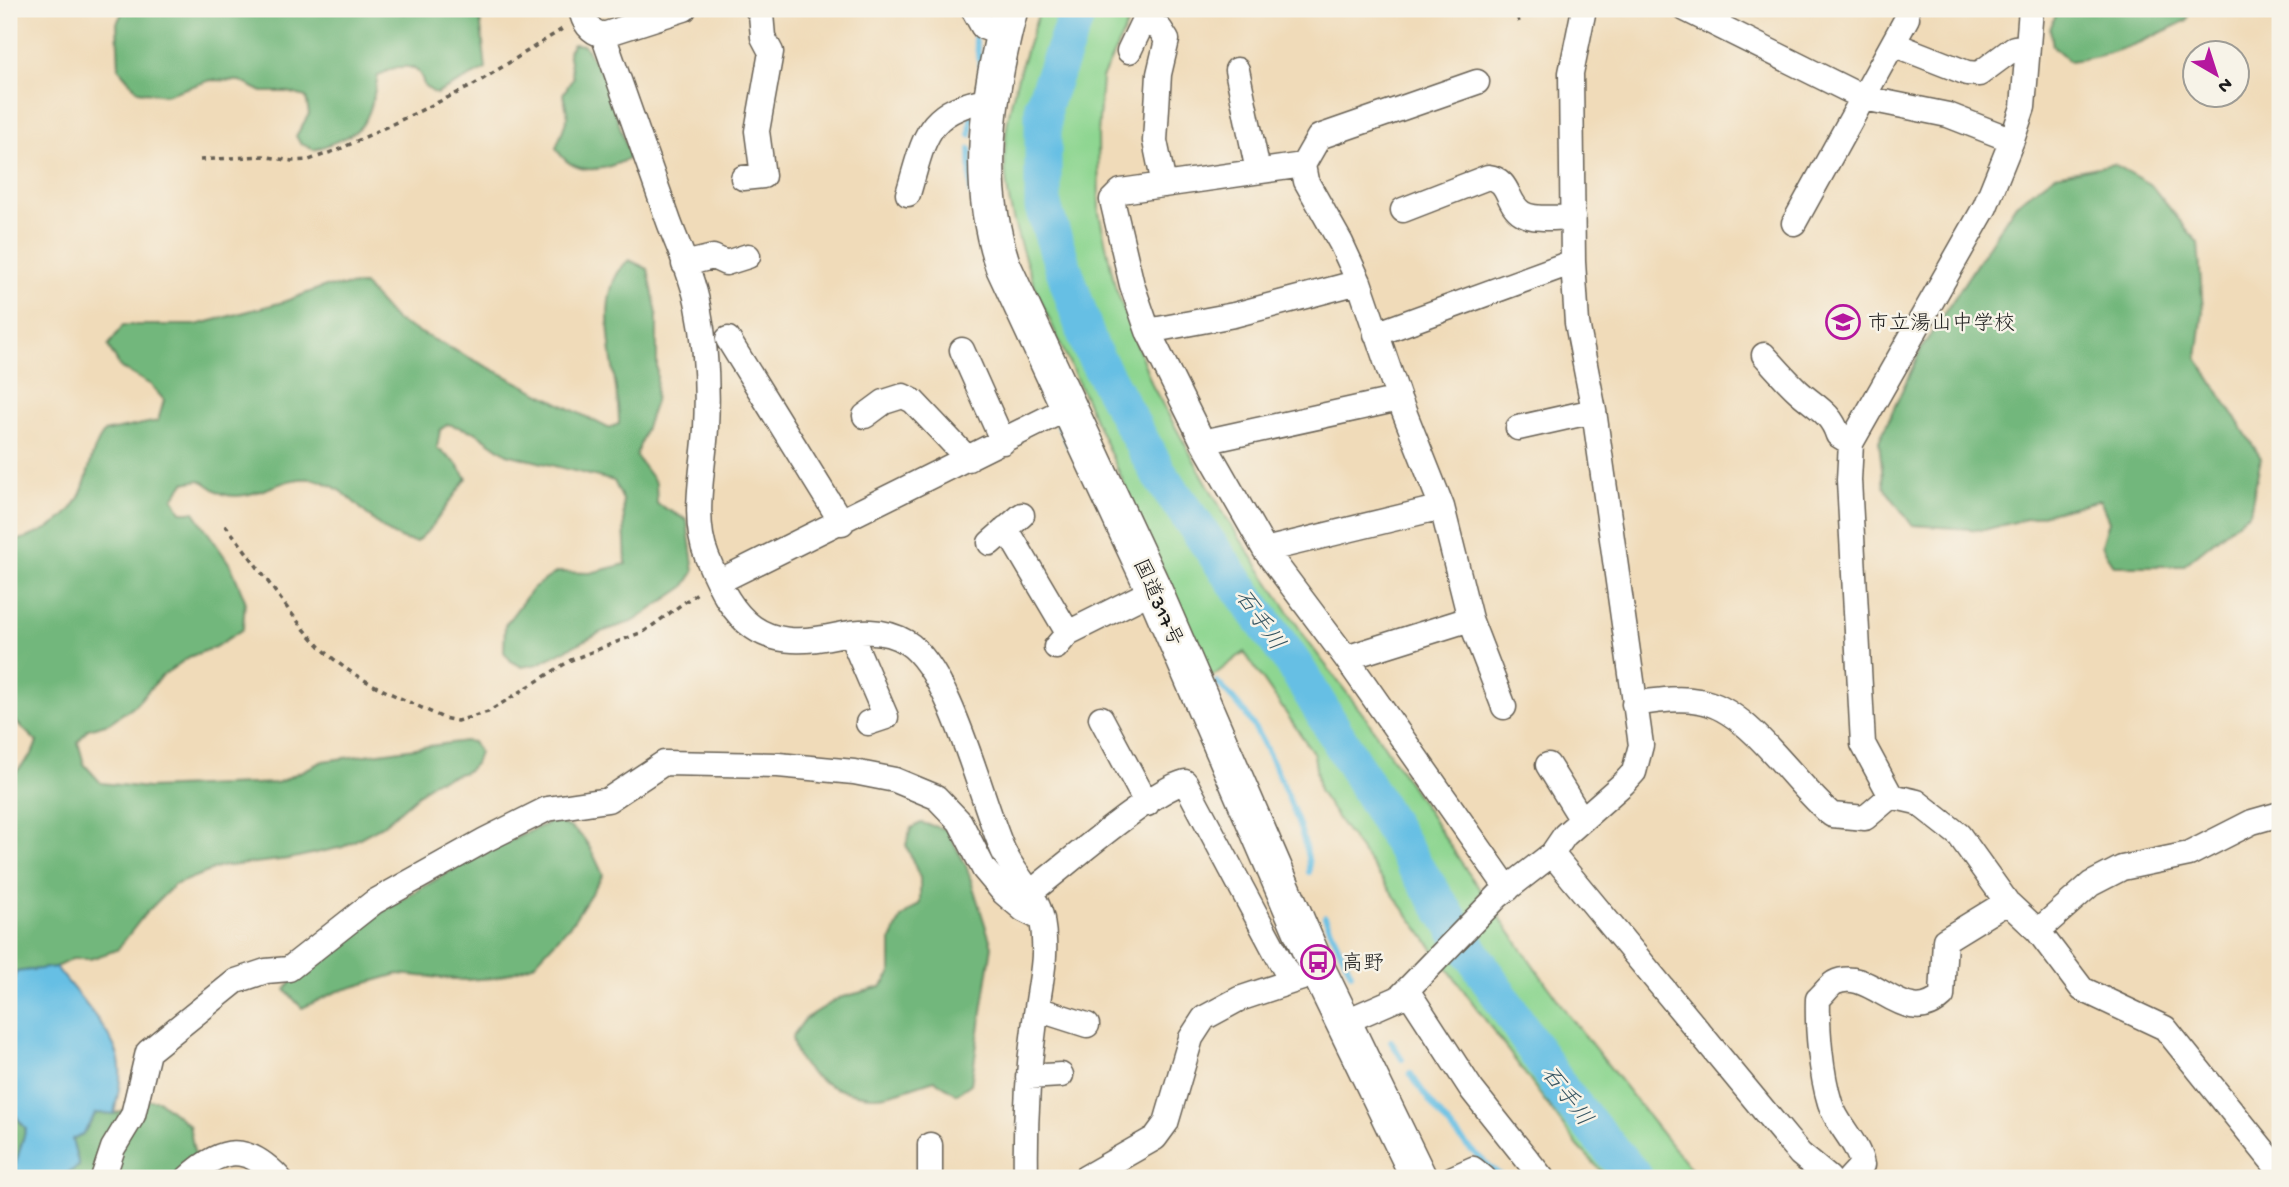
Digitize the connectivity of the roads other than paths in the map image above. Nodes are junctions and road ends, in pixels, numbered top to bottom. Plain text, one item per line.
1 (684, 9) edge
2 (757, 9) edge
3 (973, 9) edge
4 (1584, 9) edge
5 (1685, 9) edge
6 (2031, 9) edge
7 (581, 14) edge
8 (1147, 15) edge
9 (1907, 18) dead end
10 (1007, 22) edge
11 (603, 35) junction
12 (1893, 44) junction
13 (2027, 46) junction
14 (1129, 51) dead end
15 (1237, 70) dead end
16 (1477, 82) dead end
17 (1864, 98) junction
18 (991, 99) junction
19 (2012, 140) junction
20 (1303, 165) junction
21 (1258, 172) junction
22 (743, 178) dead end
23 (1164, 185) junction
24 (908, 194) dead end
25 (1403, 210) dead end
26 (1573, 217) junction
27 (1794, 223) dead end
28 (748, 256) dead end
29 (1573, 262) junction
30 (684, 264) junction
31 (1359, 282) junction
32 (1148, 331) junction
33 (1376, 334) junction
34 (728, 339) dead end
35 (962, 350) dead end
36 (1764, 355) dead end
37 (1399, 400) junction
38 (1068, 408) junction
39 (1594, 411) junction
40 (865, 416) dead end
41 (1518, 428) dead end
42 (1003, 442) junction
43 (1203, 442) junction
44 (1852, 443) junction
45 (968, 459) junction
46 (1442, 507) junction
47 (842, 523) junction
48 (1006, 529) dead end
49 (1265, 550) junction
50 (720, 581) junction
51 (1154, 590) junction
52 (1470, 619) junction
53 (850, 633) junction
54 (1346, 658) junction
55 (1634, 704) junction
56 (1504, 707) dead end
57 (1101, 718) dead end
58 (869, 723) dead end
59 (1548, 765) dead end
60 (1891, 796) junction
61 (1147, 804) junction
62 (2280, 814) edge
63 (1582, 820) junction
64 (1552, 854) junction
65 (1032, 891) junction
66 (1503, 893) junction
67 (2007, 902) junction
68 (1042, 919) junction
69 (2038, 931) junction
70 (1305, 976) junction
71 (1407, 990) junction
72 (1037, 1009) junction
73 (1344, 1022) junction
74 (1087, 1025) dead end
75 (1061, 1075) dead end
76 (1028, 1077) junction
77 (930, 1145) dead end
78 (1122, 1170) edge
79 (2280, 1171) edge
80 (103, 1178) edge
81 (188, 1178) edge
82 (279, 1178) edge
83 (930, 1178) edge
84 (1026, 1178) edge
85 (1085, 1178) edge
86 (1419, 1178) edge
87 (1453, 1178) edge
88 (1484, 1178) edge
89 (1542, 1178) edge
90 (1829, 1178) edge
91 (1850, 1178) edge

1 - 11 street
2 - 22 street
3 - 10 street
4 - 26 street
5 - 17 street
6 - 13 street
7 - 11 street
8 - 14 street
8 - 23 street
9 - 12 street
10 - 18 highway, 国道317号
11 - 30 street
12 - 13 street
12 - 17 street
13 - 19 street
15 - 21 street
16 - 20 street
17 - 19 street
17 - 27 street
18 - 24 street
18 - 38 highway, 国道317号
19 - 44 street
20 - 21 street
20 - 31 street
21 - 23 street
23 - 32 street
25 - 26 street
26 - 29 street
28 - 30 street
29 - 33 street
29 - 39 street
30 - 50 street
31 - 32 street
31 - 33 street
32 - 43 street
33 - 37 street
34 - 47 street
35 - 42 street
36 - 44 street
37 - 43 street
37 - 46 street
38 - 42 street
38 - 51 highway, 国道317号
39 - 41 street
39 - 55 street
40 - 45 street
42 - 45 street
43 - 49 street
44 - 60 street
45 - 47 street
46 - 49 street
46 - 52 street
47 - 50 street
48 - 51 street
49 - 54 street
50 - 53 street
51 - 70 highway, 国道317号
52 - 54 street
52 - 56 street
53 - 58 street
53 - 65 street
54 - 66 street
55 - 60 street
55 - 63 street
57 - 61 street
59 - 63 street
60 - 67 street
61 - 65 street
61 - 70 street
62 - 69 street
63 - 64 street
64 - 66 street
64 - 90 street
65 - 68 street
66 - 71 street
67 - 69 street
67 - 91 street
68 - 72 street
68 - 80 street
69 - 79 street
70 - 73 highway, 国道317号
70 - 78 street
71 - 73 street
71 - 89 street
72 - 74 street
72 - 76 street
73 - 86 highway, 国道317号
75 - 76 street
76 - 84 street
77 - 83 street
78 - 85 street
81 - 82 street
87 - 88 street

